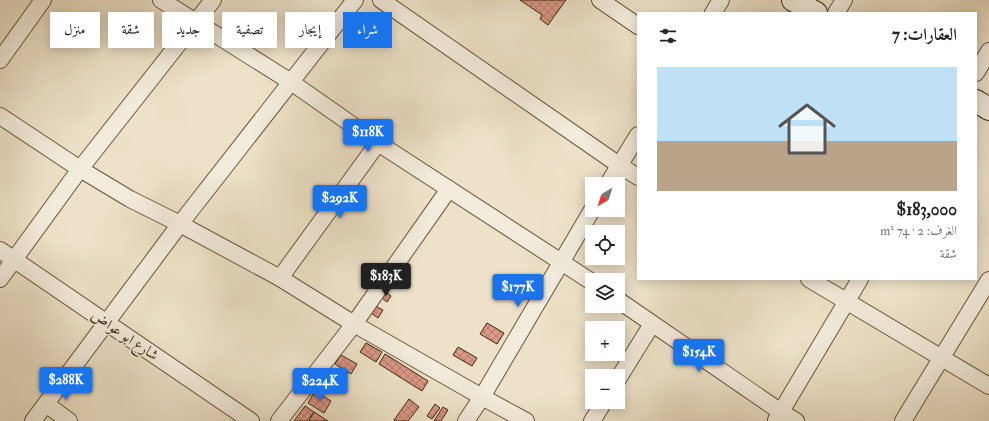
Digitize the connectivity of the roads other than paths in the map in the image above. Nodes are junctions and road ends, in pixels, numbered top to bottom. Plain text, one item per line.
1 (43, 0) edge
2 (161, 0) edge
3 (214, 0) edge
4 (355, 0) edge
5 (381, 0) edge
6 (600, 0) edge
7 (721, 0) edge
8 (793, 0) edge
9 (844, 0) edge
10 (180, 12) edge
11 (205, 12) edge
12 (715, 12) edge
13 (814, 12) edge
14 (837, 12) edge
15 (637, 25) edge
16 (214, 34) edge
17 (177, 48) edge
18 (989, 51) edge
19 (0, 60) edge
20 (977, 71) edge
21 (291, 82) junction
22 (977, 102) edge
23 (989, 109) edge
24 (0, 116) edge
25 (637, 137) edge
26 (378, 143) junction
27 (619, 165) junction
28 (80, 169) junction
29 (637, 176) edge
30 (612, 177) edge
31 (449, 189) junction
32 (588, 217) edge
33 (180, 224) junction
34 (0, 250) edge
35 (14, 260) junction
36 (562, 262) junction
37 (585, 277) edge
38 (280, 278) junction
39 (0, 279) edge
40 (811, 280) edge
41 (859, 280) edge
42 (989, 280) edge
43 (847, 302) junction
44 (625, 305) edge
45 (106, 322) junction
46 (354, 324) junction
47 (652, 324) junction
48 (940, 358) junction
49 (624, 369) edge
50 (989, 386) edge
51 (482, 397) junction
52 (46, 404) junction
53 (600, 409) edge
54 (778, 417) edge
55 (34, 421) edge
56 (70, 421) edge
57 (251, 421) edge
58 (279, 421) edge
59 (466, 421) edge
60 (526, 421) edge
61 (592, 421) edge
62 (796, 421) edge
63 (903, 421) edge

1 - 19 street
2 - 10 street
3 - 11 street
4 - 21 street
5 - 27 street
6 - 15 street
7 - 12 street
8 - 13 street
9 - 14 street
16 - 21 street
17 - 28 street
18 - 20 street
21 - 26 street
21 - 33 street
22 - 23 street
24 - 28 street
25 - 27 street
26 - 31 street
26 - 38 street
27 - 29 street
27 - 30 street
28 - 33 street
28 - 35 street
31 - 36 street
31 - 46 street
32 - 36 street
33 - 38 street
33 - 45 street
34 - 35 street, شارع ابو عواض
35 - 39 street
35 - 45 street, شارع ابو عواض
36 - 37 street
36 - 51 street
38 - 46 street
40 - 43 street
41 - 43 street
42 - 48 street
43 - 48 street
43 - 54 street
44 - 47 street
45 - 52 street
45 - 57 street, شارع ابو عواض
46 - 51 street
46 - 58 street
47 - 49 street
47 - 54 street
48 - 50 street
48 - 63 street
51 - 59 street
51 - 60 street
52 - 55 street
52 - 56 street
53 - 61 street
54 - 62 street

